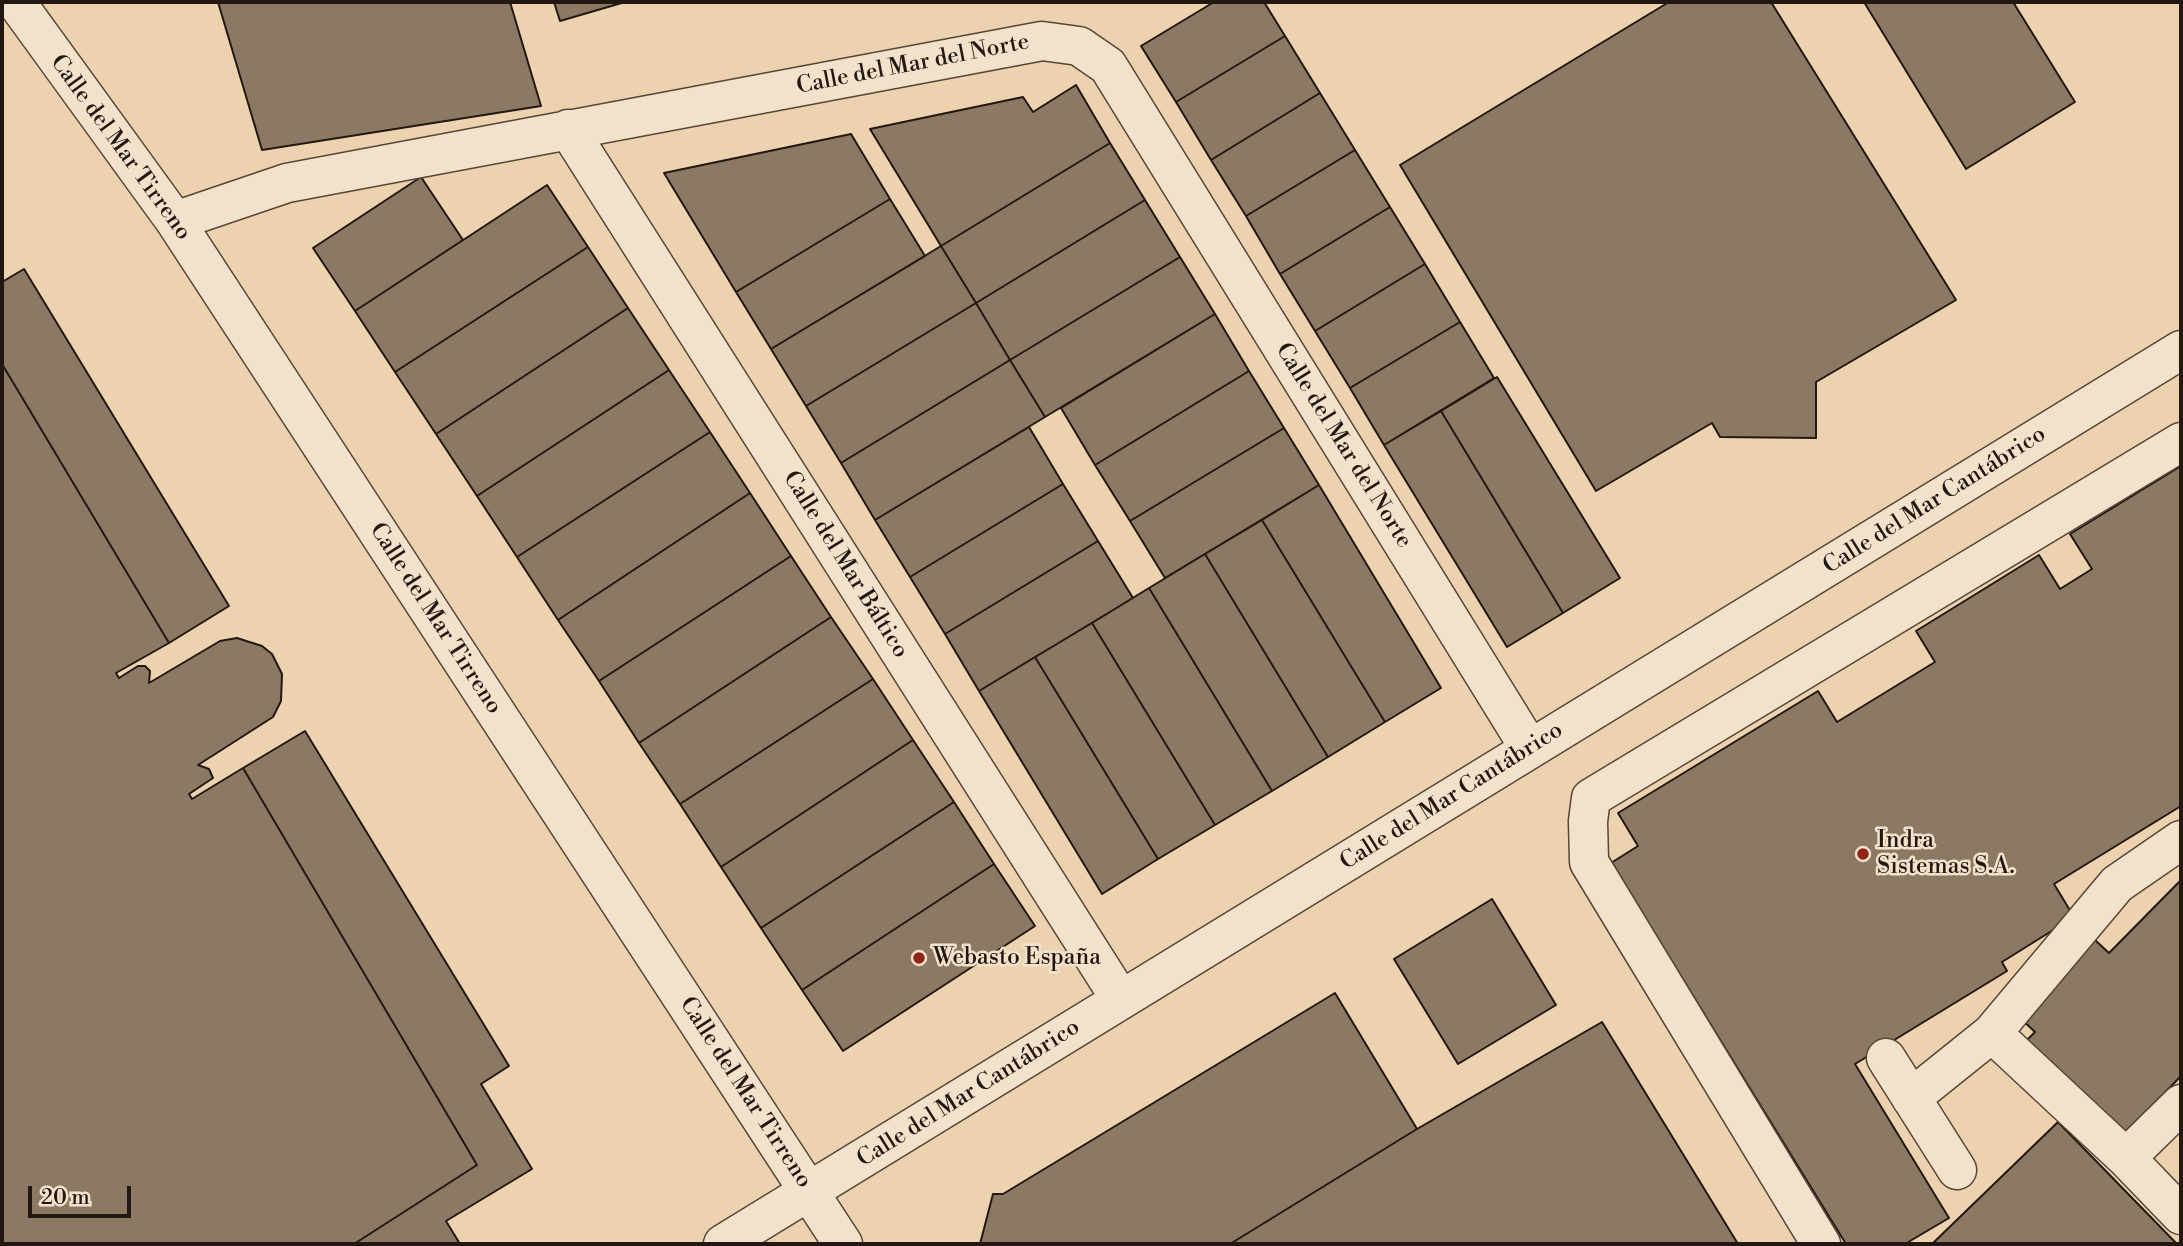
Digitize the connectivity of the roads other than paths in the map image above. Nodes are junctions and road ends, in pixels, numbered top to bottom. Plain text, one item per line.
1 (12, 10) edge
2 (568, 130) junction
3 (174, 221) junction
4 (2181, 350) edge
5 (2181, 442) edge
6 (1530, 749) junction
7 (2181, 840) edge
8 (1121, 1000) junction
9 (1992, 1033) junction
10 (1886, 1058) dead end
11 (1911, 1098) junction
12 (2181, 1104) edge
13 (2126, 1158) junction
14 (1957, 1170) dead end
15 (810, 1192) junction
16 (2178, 1205) edge
17 (723, 1244) edge
18 (843, 1244) edge
19 (1821, 1244) edge

1 - 3 street, Calle del Mar Tirreno
2 - 3 street, Calle del Mar del Norte
2 - 6 street, Calle del Mar del Norte
2 - 8 street, Calle del Mar Báltico
3 - 15 street, Calle del Mar Tirreno
4 - 6 street, Calle del Mar Cantábrico
5 - 19 street
6 - 8 street, Calle del Mar Cantábrico
7 - 9 street
8 - 15 street, Calle del Mar Cantábrico
9 - 11 street
9 - 13 street
10 - 11 street
11 - 14 street
12 - 13 street
13 - 16 street
15 - 17 street, Calle del Mar Cantábrico
15 - 18 street, Calle del Mar Tirreno

